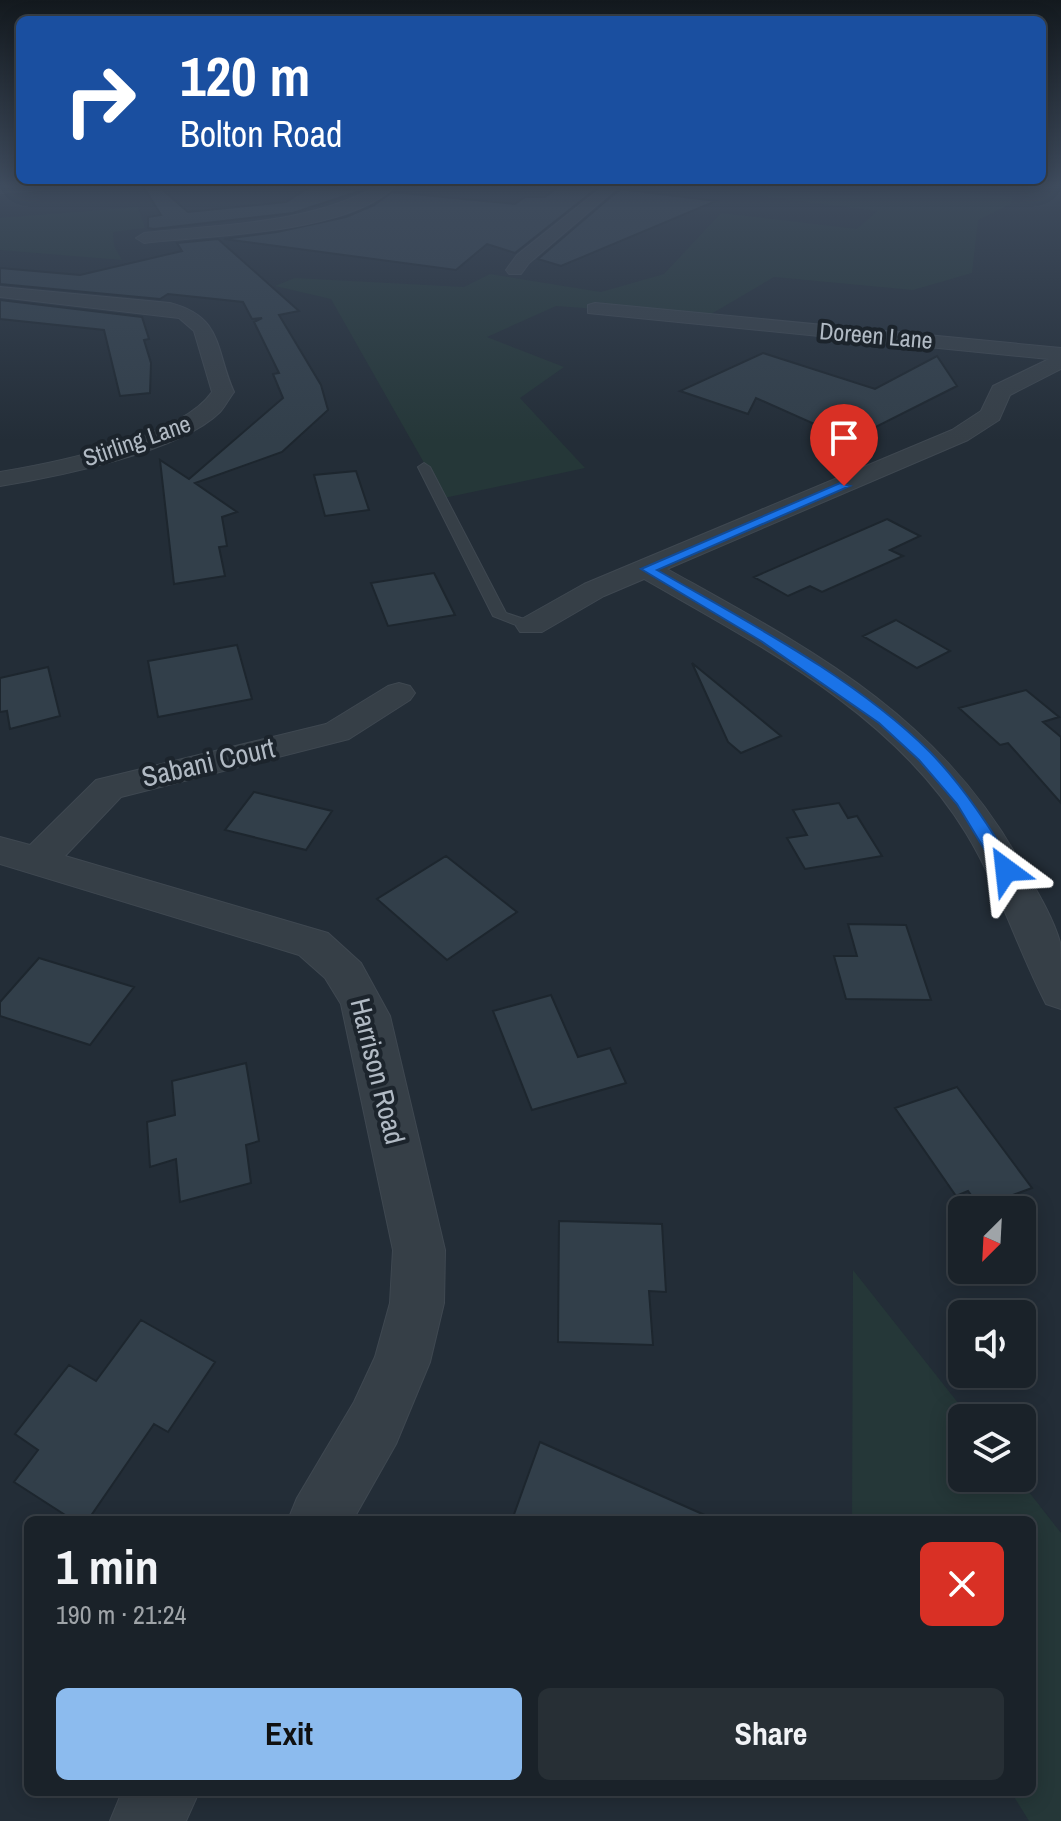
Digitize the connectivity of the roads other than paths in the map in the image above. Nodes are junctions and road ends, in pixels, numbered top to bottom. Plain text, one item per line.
1 (0, 292) edge
2 (595, 309) dead end
3 (1061, 354) edge
4 (1061, 361) edge
5 (424, 467) dead end
6 (0, 479) edge
7 (647, 569) junction
8 (531, 626) joint
9 (399, 693) dead end
10 (19, 856) edge
11 (1061, 992) edge
12 (321, 1516) edge
13 (161, 1796) edge
14 (146, 1821) edge

1 - 6 street, Stirling Lane
2 - 3 street, Doreen Lane
4 - 7 street
5 - 8 lane
7 - 8 street
7 - 11 street
9 - 10 street, Sabani Court
10 - 12 street, Harrison Road
13 - 14 street

